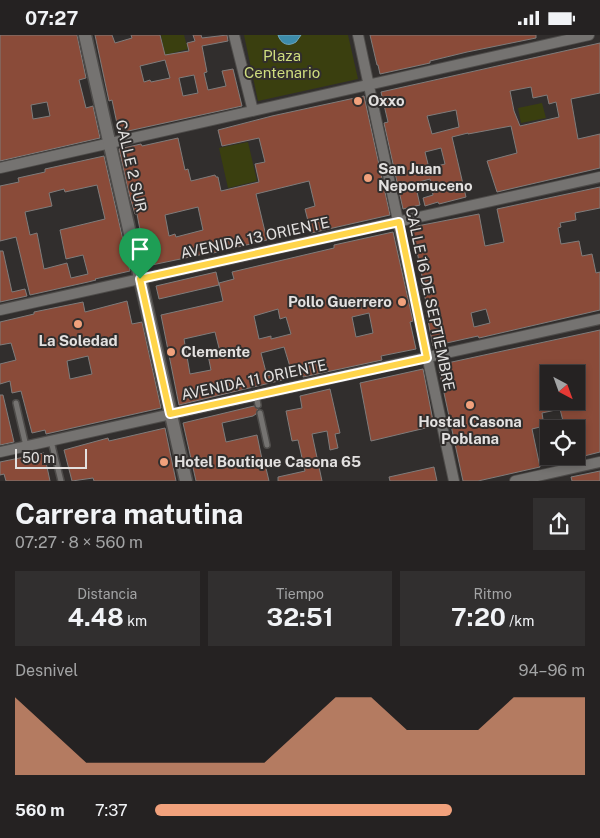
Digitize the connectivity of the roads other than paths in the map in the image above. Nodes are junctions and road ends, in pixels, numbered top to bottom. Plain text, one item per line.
1 (85, 35) edge
2 (234, 35) edge
3 (358, 35) edge
4 (589, 35) edge
5 (369, 85) junction
6 (253, 111) junction
7 (109, 143) junction
8 (0, 168) edge
9 (600, 177) edge
10 (399, 222) junction
11 (140, 279) junction
12 (0, 310) edge
13 (600, 319) edge
14 (427, 358) junction
15 (16, 403) dead end
16 (260, 413) dead end
17 (170, 414) junction
18 (50, 441) junction
19 (267, 445) dead end
20 (26, 446) junction
21 (0, 452) edge
22 (600, 462) edge
23 (61, 481) edge
24 (186, 481) edge
25 (454, 481) edge
26 (515, 481) edge

1 - 7 street, CALLE 2 SUR
2 - 6 street
3 - 5 street, CALLE 16 DE SEPTIEMBRE
4 - 5 street
5 - 6 street
5 - 10 street, CALLE 16 DE SEPTIEMBRE
6 - 7 street
7 - 8 street
7 - 11 street, CALLE 2 SUR
9 - 10 street, AVENIDA 13 ORIENTE
10 - 11 street, AVENIDA 13 ORIENTE
10 - 14 street, CALLE 16 DE SEPTIEMBRE
11 - 12 street, AVENIDA 13 ORIENTE
11 - 17 street, CALLE 2 SUR
13 - 14 street, AVENIDA 11 ORIENTE
14 - 17 street, AVENIDA 11 ORIENTE
14 - 25 street, CALLE 16 DE SEPTIEMBRE
15 - 20 lane
16 - 19 lane
17 - 18 street, AVENIDA 11 ORIENTE
17 - 24 street, CALLE 2 SUR
18 - 20 street, AVENIDA 11 ORIENTE
18 - 23 lane
20 - 21 street, AVENIDA 11 ORIENTE
22 - 26 street

